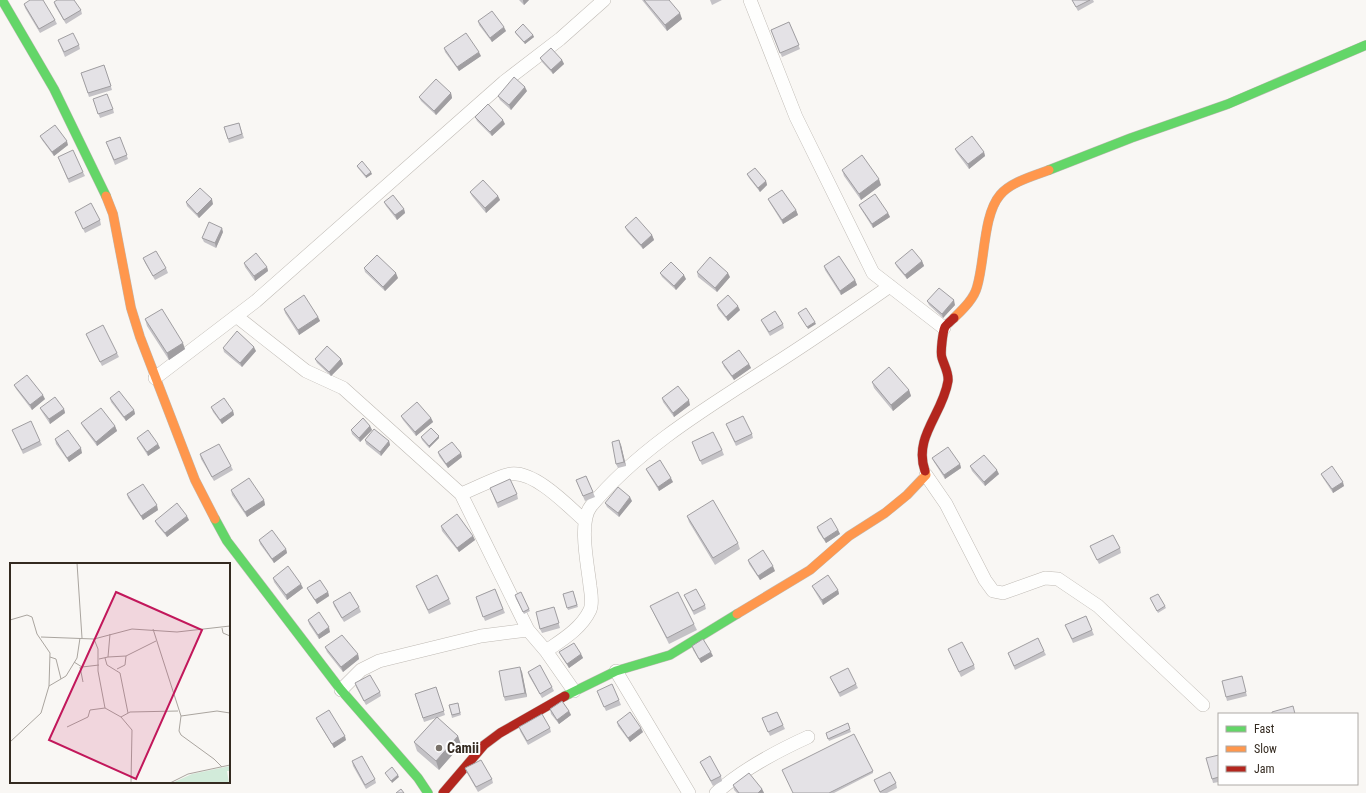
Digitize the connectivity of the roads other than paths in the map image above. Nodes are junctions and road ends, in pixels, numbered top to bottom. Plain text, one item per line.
1 (2, 0) edge
2 (604, 0) edge
3 (750, 0) edge
4 (1366, 45) edge
5 (890, 286) junction
6 (236, 316) junction
7 (944, 328) junction
8 (155, 378) junction
9 (926, 475) junction
10 (461, 494) junction
11 (586, 521) junction
12 (528, 630) junction
13 (546, 651) junction
14 (616, 671) junction
15 (341, 690) junction
16 (574, 691) junction
17 (1203, 705) dead end
18 (808, 737) dead end
19 (428, 793) edge
20 (443, 793) edge
21 (689, 793) edge
22 (716, 793) edge

1 - 8 street
2 - 6 street
3 - 5 street
4 - 7 street
5 - 7 street
5 - 11 street
6 - 8 street
6 - 10 street
7 - 9 street
8 - 15 street
9 - 14 street
9 - 17 street
10 - 11 street
10 - 12 street
11 - 13 street
12 - 13 street
12 - 15 street
13 - 16 street
14 - 16 street
14 - 21 street
15 - 19 street
16 - 20 street
18 - 22 street

